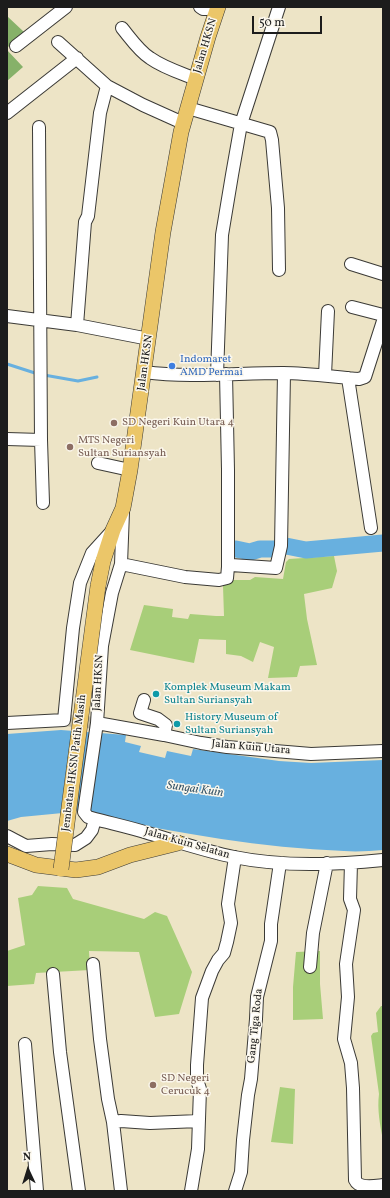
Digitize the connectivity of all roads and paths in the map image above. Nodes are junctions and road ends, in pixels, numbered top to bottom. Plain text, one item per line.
1 (66, 7) edge
2 (200, 7) edge
3 (210, 7) edge
4 (218, 7) edge
5 (279, 7) edge
6 (122, 28) dead end
7 (58, 42) dead end
8 (16, 46) dead end
9 (77, 58) junction
10 (196, 79) junction
11 (107, 86) junction
12 (188, 108) junction
13 (7, 113) edge
14 (183, 123) junction
15 (241, 124) junction
16 (39, 127) dead end
17 (351, 264) dead end
18 (279, 270) dead end
19 (383, 274) edge
20 (352, 307) dead end
21 (328, 311) dead end
22 (383, 315) edge
23 (7, 316) edge
24 (40, 320) junction
25 (383, 321) edge
26 (77, 325) junction
27 (149, 339) junction
28 (144, 372) junction
29 (284, 373) junction
30 (222, 375) junction
31 (325, 375) junction
32 (348, 378) junction
33 (7, 439) edge
34 (40, 440) junction
35 (98, 463) dead end
36 (130, 470) junction
37 (43, 503) dead end
38 (123, 508) junction
39 (371, 528) dead end
40 (113, 530) junction
41 (121, 564) junction
42 (228, 567) junction
43 (144, 700) dead end
44 (7, 723) edge
45 (97, 726) junction
46 (164, 735) junction
47 (383, 751) edge
48 (89, 816) junction
49 (7, 836) edge
50 (178, 843) junction
51 (7, 854) edge
52 (235, 857) junction
53 (383, 860) edge
54 (280, 863) junction
55 (327, 863) junction
56 (351, 863) junction
57 (61, 869) junction
58 (93, 964) dead end
59 (310, 967) dead end
60 (53, 974) dead end
61 (25, 1044) dead end
62 (199, 1121) junction
63 (113, 1122) junction
64 (383, 1186) edge
65 (36, 1191) edge
66 (79, 1191) edge
67 (121, 1191) edge
68 (191, 1191) edge
69 (235, 1191) edge
70 (382, 1191) edge

1 - 8 street
2 - 3 street
4 - 10 main road, Jalan HKSN
5 - 15 street
6 - 10 street
7 - 9 street
9 - 11 street
9 - 13 street
10 - 12 main road, Jalan HKSN
11 - 14 street
11 - 26 street
12 - 14 main road, Jalan HKSN
12 - 15 street
14 - 27 main road, Jalan HKSN
15 - 18 street
15 - 30 street
16 - 24 street
17 - 19 street
20 - 22 street
21 - 31 street
23 - 24 street
24 - 26 street
24 - 34 street
25 - 32 street
26 - 27 street
27 - 28 main road, Jalan HKSN
28 - 30 street
28 - 36 main road, Jalan HKSN
29 - 30 street
29 - 31 street
29 - 42 street
30 - 42 street
31 - 32 street
32 - 39 street
33 - 34 street
34 - 37 street
35 - 36 street
36 - 38 main road, Jalan HKSN
38 - 40 main road, Jembatan HKSN Patih Masih
38 - 41 street, Jalan HKSN
40 - 44 street
40 - 57 main road, Jembatan HKSN Patih Masih, bridge
41 - 42 street
41 - 45 street, Jalan HKSN
43 - 46 street
45 - 46 street, Jalan Kuin Utara
45 - 48 street, Jalan HKSN
46 - 47 street, Jalan Kuin Utara
48 - 49 street, Jalan HKSN
48 - 50 street, Jalan Kuin Selatan
50 - 52 street, Jalan Kuin Selatan
50 - 57 main road
51 - 57 main road
52 - 54 street, Jalan Kuin Selatan
52 - 62 street
53 - 56 street, Jalan Kuin Selatan
54 - 55 street, Jalan Kuin Selatan
54 - 69 street, Gang Tiga Roda
55 - 56 street, Jalan Kuin Selatan
55 - 59 street
56 - 64 street
58 - 63 street
60 - 66 street
61 - 65 street
62 - 63 street
62 - 68 street
63 - 67 street
64 - 70 street

